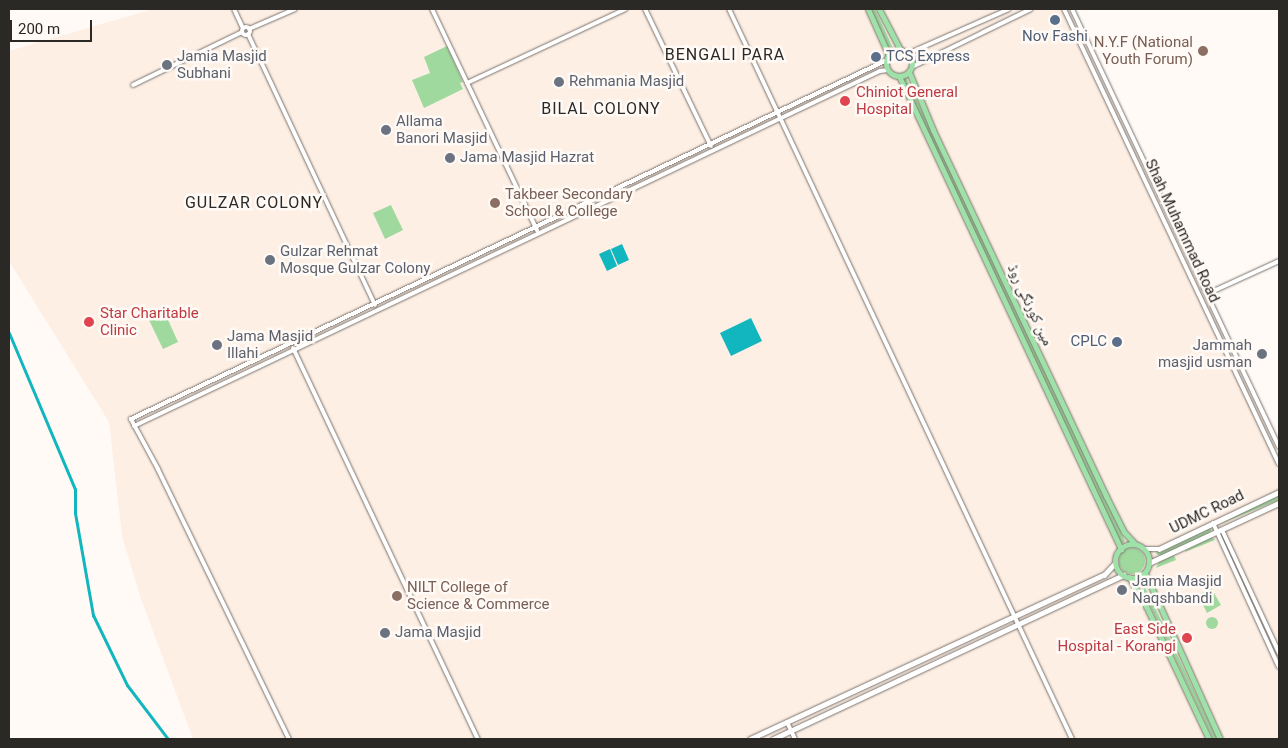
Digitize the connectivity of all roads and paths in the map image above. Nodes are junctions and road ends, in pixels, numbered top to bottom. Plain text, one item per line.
1 (234, 9) edge
2 (295, 9) edge
3 (432, 9) edge
4 (626, 9) edge
5 (645, 9) edge
6 (729, 9) edge
7 (868, 9) edge
8 (879, 9) edge
9 (1009, 9) edge
10 (1031, 9) edge
11 (1064, 9) edge
12 (1072, 9) edge
13 (249, 29) junction
14 (243, 30) junction
15 (248, 34) junction
16 (901, 51) junction
17 (907, 54) junction
18 (888, 58) junction
19 (888, 70) junction
20 (910, 70) junction
21 (899, 76) junction
22 (467, 83) junction
23 (133, 85) dead end
24 (778, 114) junction
25 (781, 119) junction
26 (711, 146) junction
27 (536, 228) junction
28 (539, 234) junction
29 (1279, 261) edge
30 (1207, 294) junction
31 (373, 302) junction
32 (1225, 332) junction
33 (1218, 335) junction
34 (291, 344) junction
35 (294, 350) junction
36 (134, 426) junction
37 (1279, 448) edge
38 (1279, 464) edge
39 (1279, 492) edge
40 (1279, 503) edge
41 (1213, 523) junction
42 (1219, 531) junction
43 (1135, 544) junction
44 (1120, 549) junction
45 (1145, 549) junction
46 (1116, 563) junction
47 (1149, 563) junction
48 (1144, 573) junction
49 (1123, 575) junction
50 (1129, 577) junction
51 (1014, 617) junction
52 (1262, 618) junction
53 (1257, 621) junction
54 (1018, 624) junction
55 (1279, 652) edge
56 (1273, 654) junction
57 (1279, 667) edge
58 (787, 722) junction
59 (791, 731) junction
60 (289, 739) edge
61 (478, 739) edge
62 (750, 739) edge
63 (773, 739) edge
64 (795, 739) edge
65 (1072, 739) edge
66 (1209, 739) edge
67 (1220, 739) edge

1 - 14 street
2 - 13 street
3 - 22 street
4 - 22 street
5 - 26 street
6 - 24 street
7 - 18 main road
8 - 16 main road
9 - 17 street
10 - 20 street
11 - 33 street, Shah Muhammad Road
12 - 30 street, Shah Muhammad Road
13 - 14 street
13 - 15 street
14 - 15 street
14 - 23 street
15 - 31 street
16 - 17 main road
16 - 18 main road
17 - 20 main road
18 - 19 main road
18 - 24 street
19 - 21 main road
19 - 25 street
20 - 21 main road
20 - 43 main road, مین کورنگی روڈ
21 - 44 main road, مین کورنگی روڈ
22 - 27 street
24 - 25 street
24 - 26 street
25 - 28 street
25 - 51 street
26 - 27 street
27 - 28 street
27 - 31 street
28 - 35 street
29 - 30 street
30 - 32 street, Shah Muhammad Road
31 - 34 street
32 - 33 street
32 - 37 street, Shah Muhammad Road
33 - 38 street, Shah Muhammad Road
34 - 35 street
34 - 36 street
35 - 36 street
35 - 61 street
36 - 60 street
39 - 41 main road, UDMC Road
40 - 42 main road, UDMC Road
41 - 42 street
41 - 45 main road, UDMC Road
42 - 47 main road, UDMC Road
42 - 52 street
42 - 53 street
43 - 44 main road
43 - 45 main road
44 - 46 main road
45 - 47 main road
46 - 49 main road
46 - 51 main road
47 - 48 main road
48 - 50 main road
48 - 67 main road
49 - 50 main road
49 - 54 main road
50 - 66 main road
51 - 54 street
51 - 58 main road
52 - 53 street
52 - 55 street
53 - 56 street
54 - 59 main road
54 - 65 street
55 - 56 street
56 - 57 street
58 - 59 street
58 - 62 main road
59 - 63 main road
59 - 64 street

